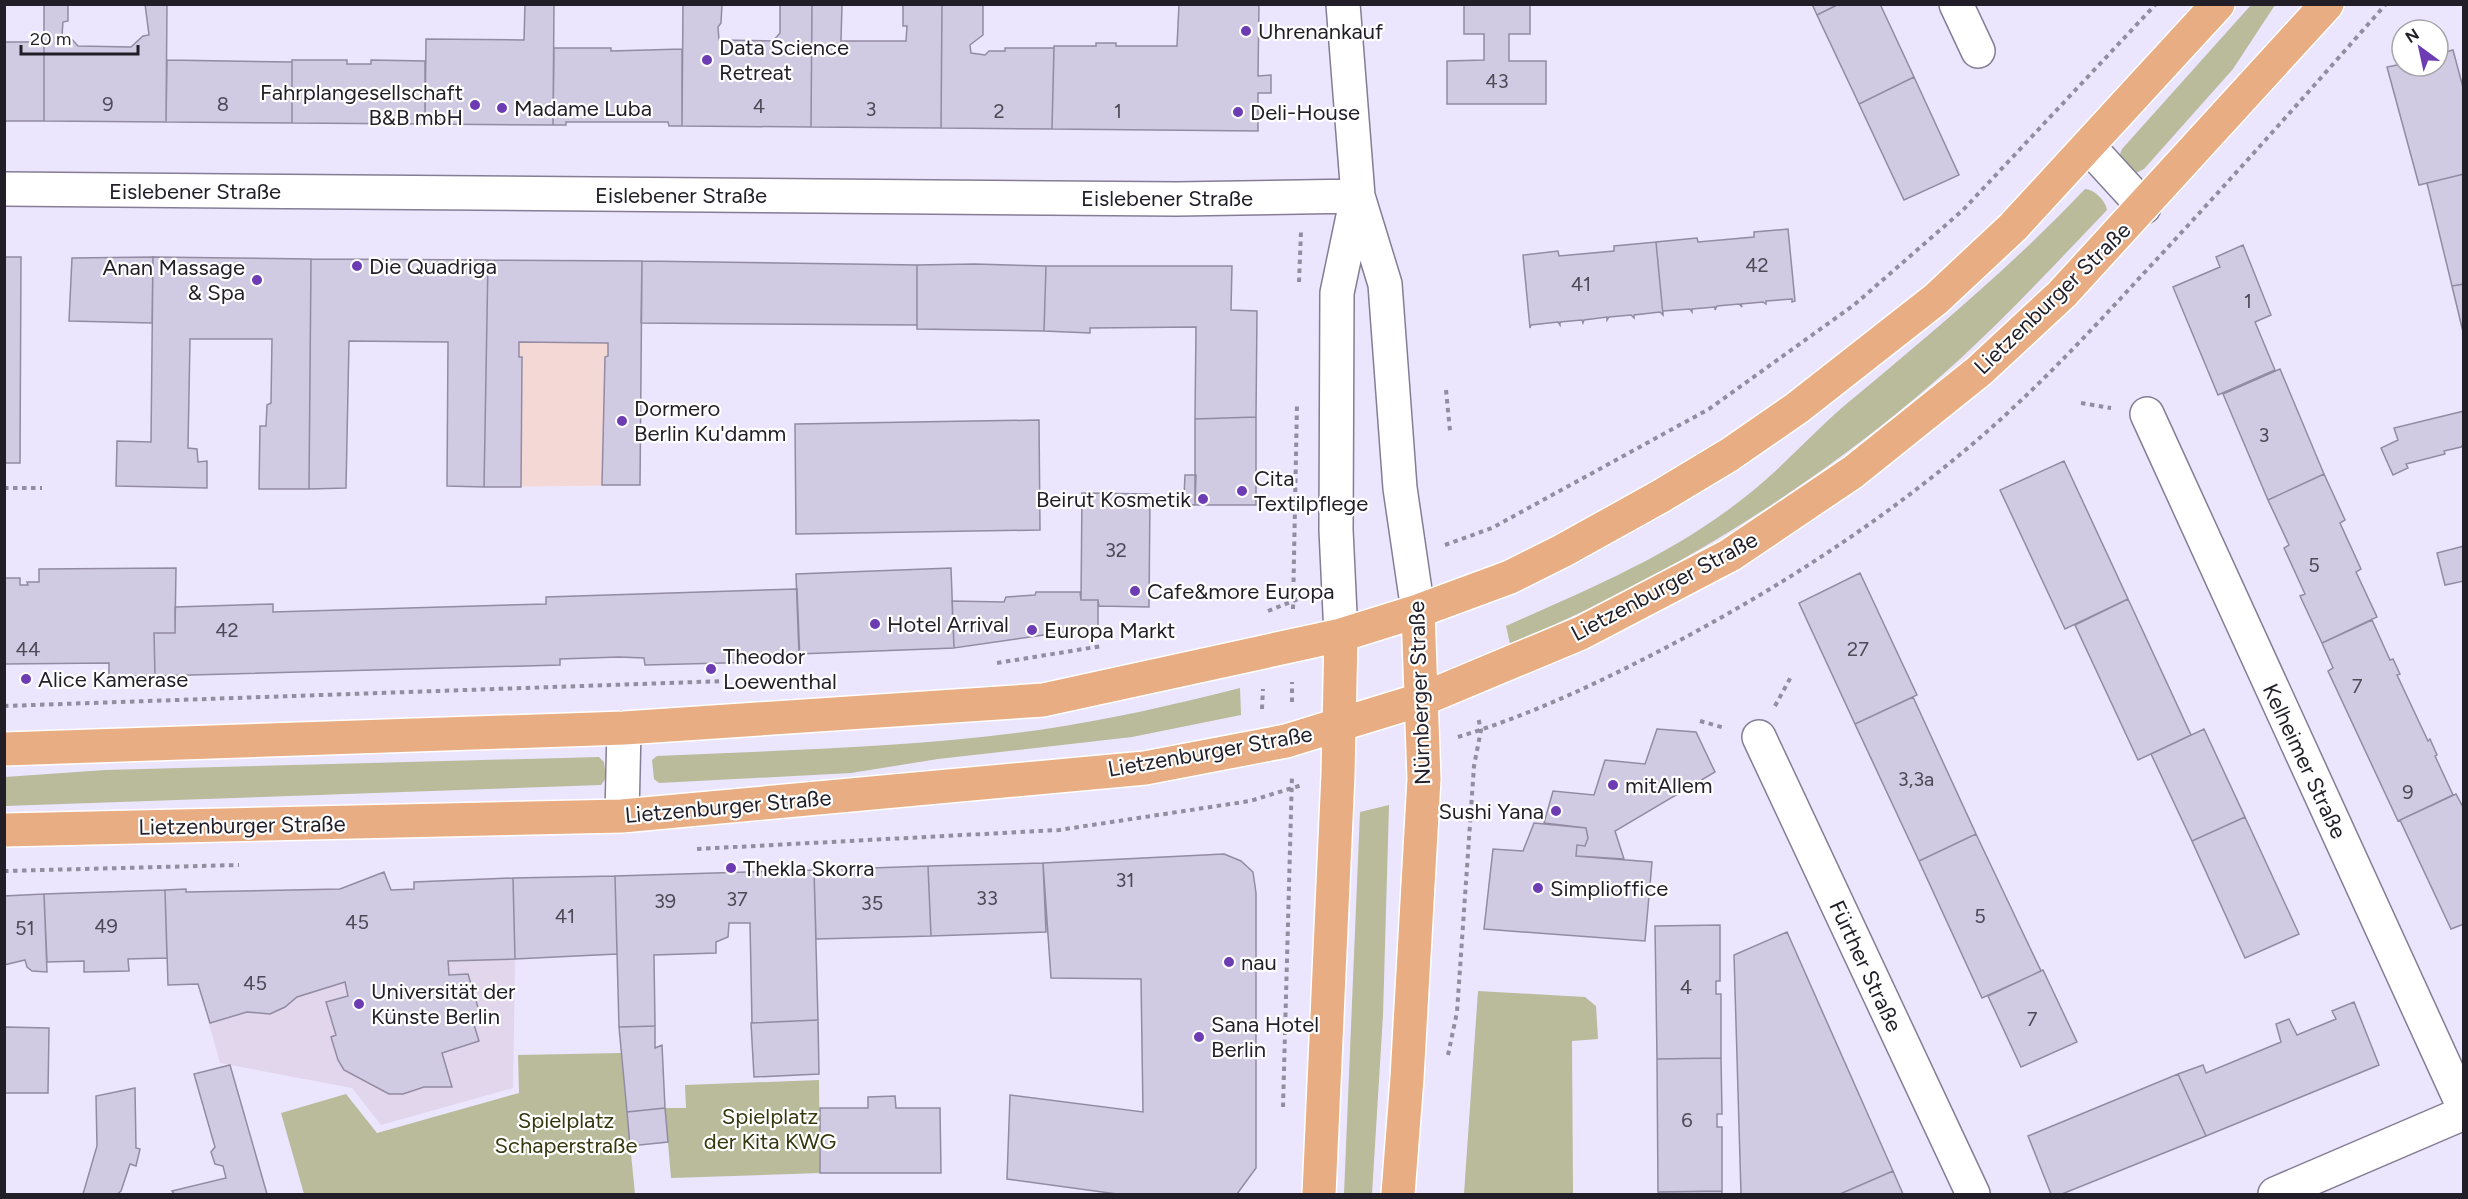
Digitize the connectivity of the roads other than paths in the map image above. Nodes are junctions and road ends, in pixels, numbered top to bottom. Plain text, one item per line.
1 (1343, 4) edge
2 (1956, 4) edge
3 (2218, 4) edge
4 (2326, 4) edge
5 (1978, 51) dead end
6 (2090, 147) junction
7 (4, 189) edge
8 (1358, 195) junction
9 (2144, 207) junction
10 (2147, 414) dead end
11 (1418, 611) junction
12 (1341, 634) junction
13 (1423, 699) junction
14 (1340, 726) junction
15 (624, 728) junction
16 (1759, 737) dead end
17 (4, 749) edge
18 (622, 816) junction
19 (4, 830) edge
20 (2463, 1108) edge
21 (2463, 1113) edge
22 (1320, 1194) edge
23 (1398, 1194) edge
24 (1973, 1194) edge
25 (2275, 1194) edge

1 - 8 street, Nürnberger Straße
2 - 5 street
3 - 6 main road
4 - 9 main road, Lietzenburger Straße
6 - 9 street, Lietzenburger Straße
6 - 11 main road
7 - 8 street, Eislebener Straße
8 - 11 street, Nürnberger Straße
8 - 12 street, Nürnberger Straße
9 - 13 main road, Lietzenburger Straße
10 - 20 street, Kelheimer Straße
11 - 12 main road
11 - 13 main road, Nürnberger Straße
12 - 14 main road, Nürnberger Straße
12 - 15 main road
13 - 14 main road, Lietzenburger Straße
13 - 23 main road, Nürnberger Straße
14 - 18 main road, Lietzenburger Straße
14 - 22 main road, Nürnberger Straße
15 - 17 main road
15 - 18 street
16 - 24 street, Fürther Straße
18 - 19 main road, Lietzenburger Straße
21 - 25 street

